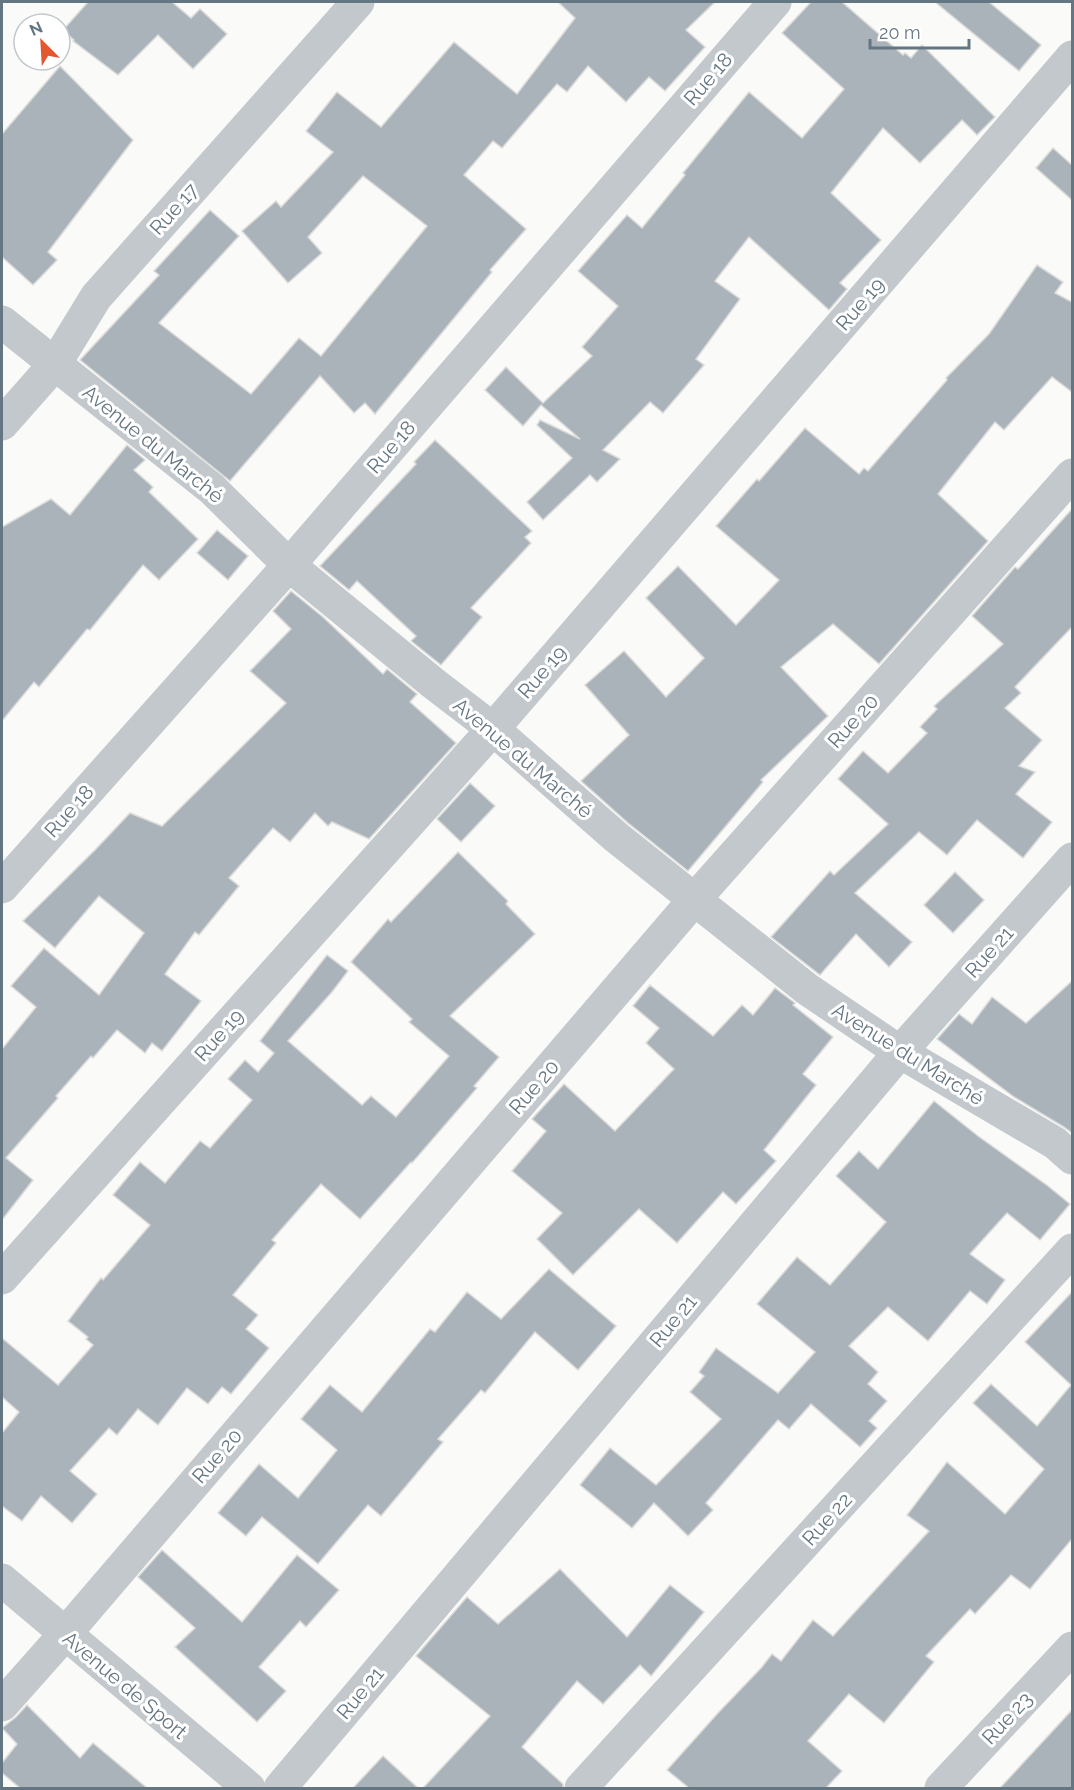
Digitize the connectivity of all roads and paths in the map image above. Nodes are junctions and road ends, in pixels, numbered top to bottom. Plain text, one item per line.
1 (358, 2) edge
2 (775, 2) edge
3 (1072, 57) edge
4 (2, 322) edge
5 (55, 364) junction
6 (2, 424) edge
7 (1072, 475) edge
8 (289, 565) junction
9 (493, 729) junction
10 (1072, 859) edge
11 (2, 887) edge
12 (694, 900) junction
13 (900, 1052) junction
14 (1072, 1158) edge
15 (1072, 1250) edge
16 (2, 1278) edge
17 (2, 1580) edge
18 (65, 1634) junction
19 (1072, 1648) edge
20 (2, 1705) edge
21 (249, 1788) edge
22 (280, 1788) edge
23 (581, 1788) edge
24 (942, 1788) edge

1 - 5 street, Rue 17
2 - 8 street, Rue 18
3 - 9 street, Rue 19
4 - 5 street, Avenue du Marché
5 - 6 street, Rue 17
5 - 8 street, Avenue du Marché
7 - 12 street, Rue 20
8 - 9 street, Avenue du Marché
8 - 11 street, Rue 18
9 - 12 street, Avenue du Marché
9 - 16 street, Rue 19
10 - 13 street, Rue 21
12 - 13 street, Avenue du Marché
12 - 18 street, Rue 20
13 - 14 street, Avenue du Marché
13 - 22 street, Rue 21
15 - 23 street, Rue 22
17 - 18 street, Avenue de Sport
18 - 20 street, Rue 20
18 - 21 street, Avenue de Sport
19 - 24 street, Rue 23

